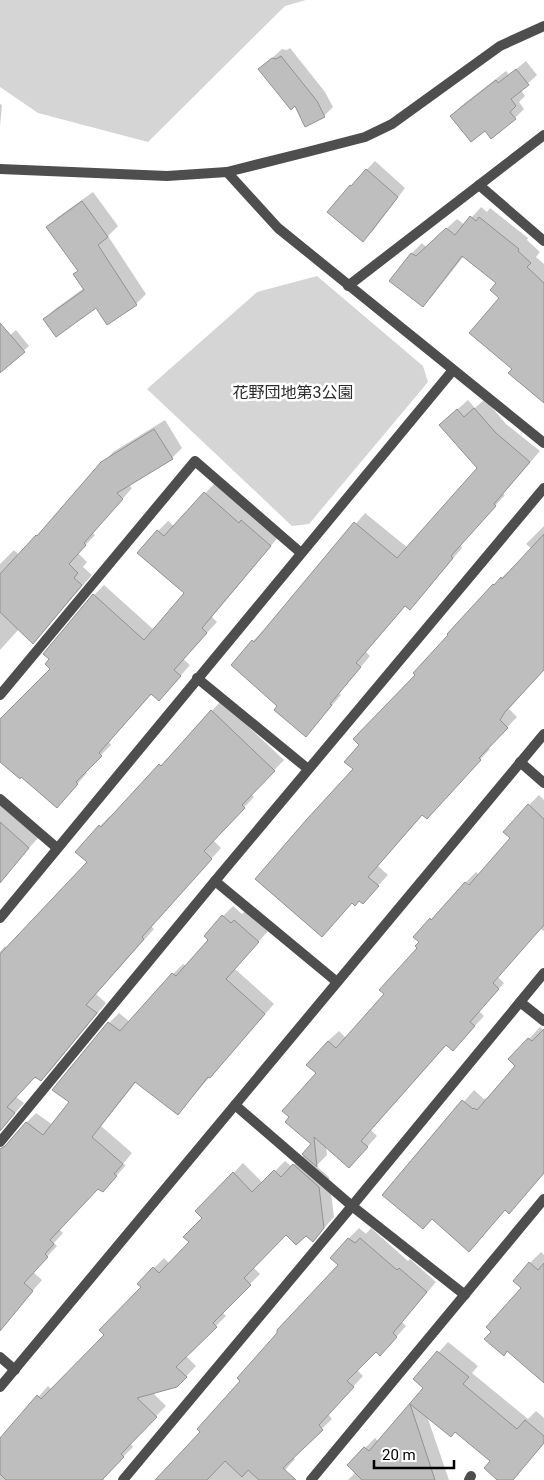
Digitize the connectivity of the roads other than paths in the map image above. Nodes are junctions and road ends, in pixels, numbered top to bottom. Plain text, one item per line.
1 (544, 26) edge
2 (544, 135) edge
3 (0, 169) edge
4 (227, 172) junction
5 (479, 185) junction
6 (544, 241) edge
7 (348, 286) junction
8 (453, 370) junction
9 (544, 444) edge
10 (544, 488) edge
11 (301, 553) junction
12 (197, 678) junction
13 (0, 695) edge
14 (544, 734) edge
15 (520, 762) junction
16 (308, 770) junction
17 (544, 784) edge
18 (0, 799) edge
19 (57, 848) junction
20 (214, 881) junction
21 (0, 918) edge
22 (544, 974) edge
23 (337, 982) junction
24 (520, 1002) junction
25 (544, 1021) edge
26 (234, 1105) junction
27 (0, 1142) edge
28 (544, 1199) edge
29 (352, 1206) junction
30 (465, 1295) junction
31 (0, 1357) edge
32 (15, 1370) junction
33 (0, 1387) edge
34 (123, 1480) edge
35 (311, 1480) edge

1 - 4 street
2 - 5 street
3 - 4 street
4 - 7 street
5 - 6 street
5 - 7 street
7 - 8 street
8 - 9 street
8 - 11 street
10 - 16 street
11 - 12 street
11 - 13 street
12 - 16 street
12 - 19 street
14 - 15 street
15 - 17 street
15 - 23 street
16 - 20 street
18 - 19 street
19 - 21 street
20 - 23 street
20 - 27 street
22 - 24 street
23 - 26 street
24 - 25 street
24 - 29 street
26 - 29 street
26 - 32 street
28 - 30 street
29 - 30 street
29 - 34 street
30 - 35 street
31 - 32 street
32 - 33 street

